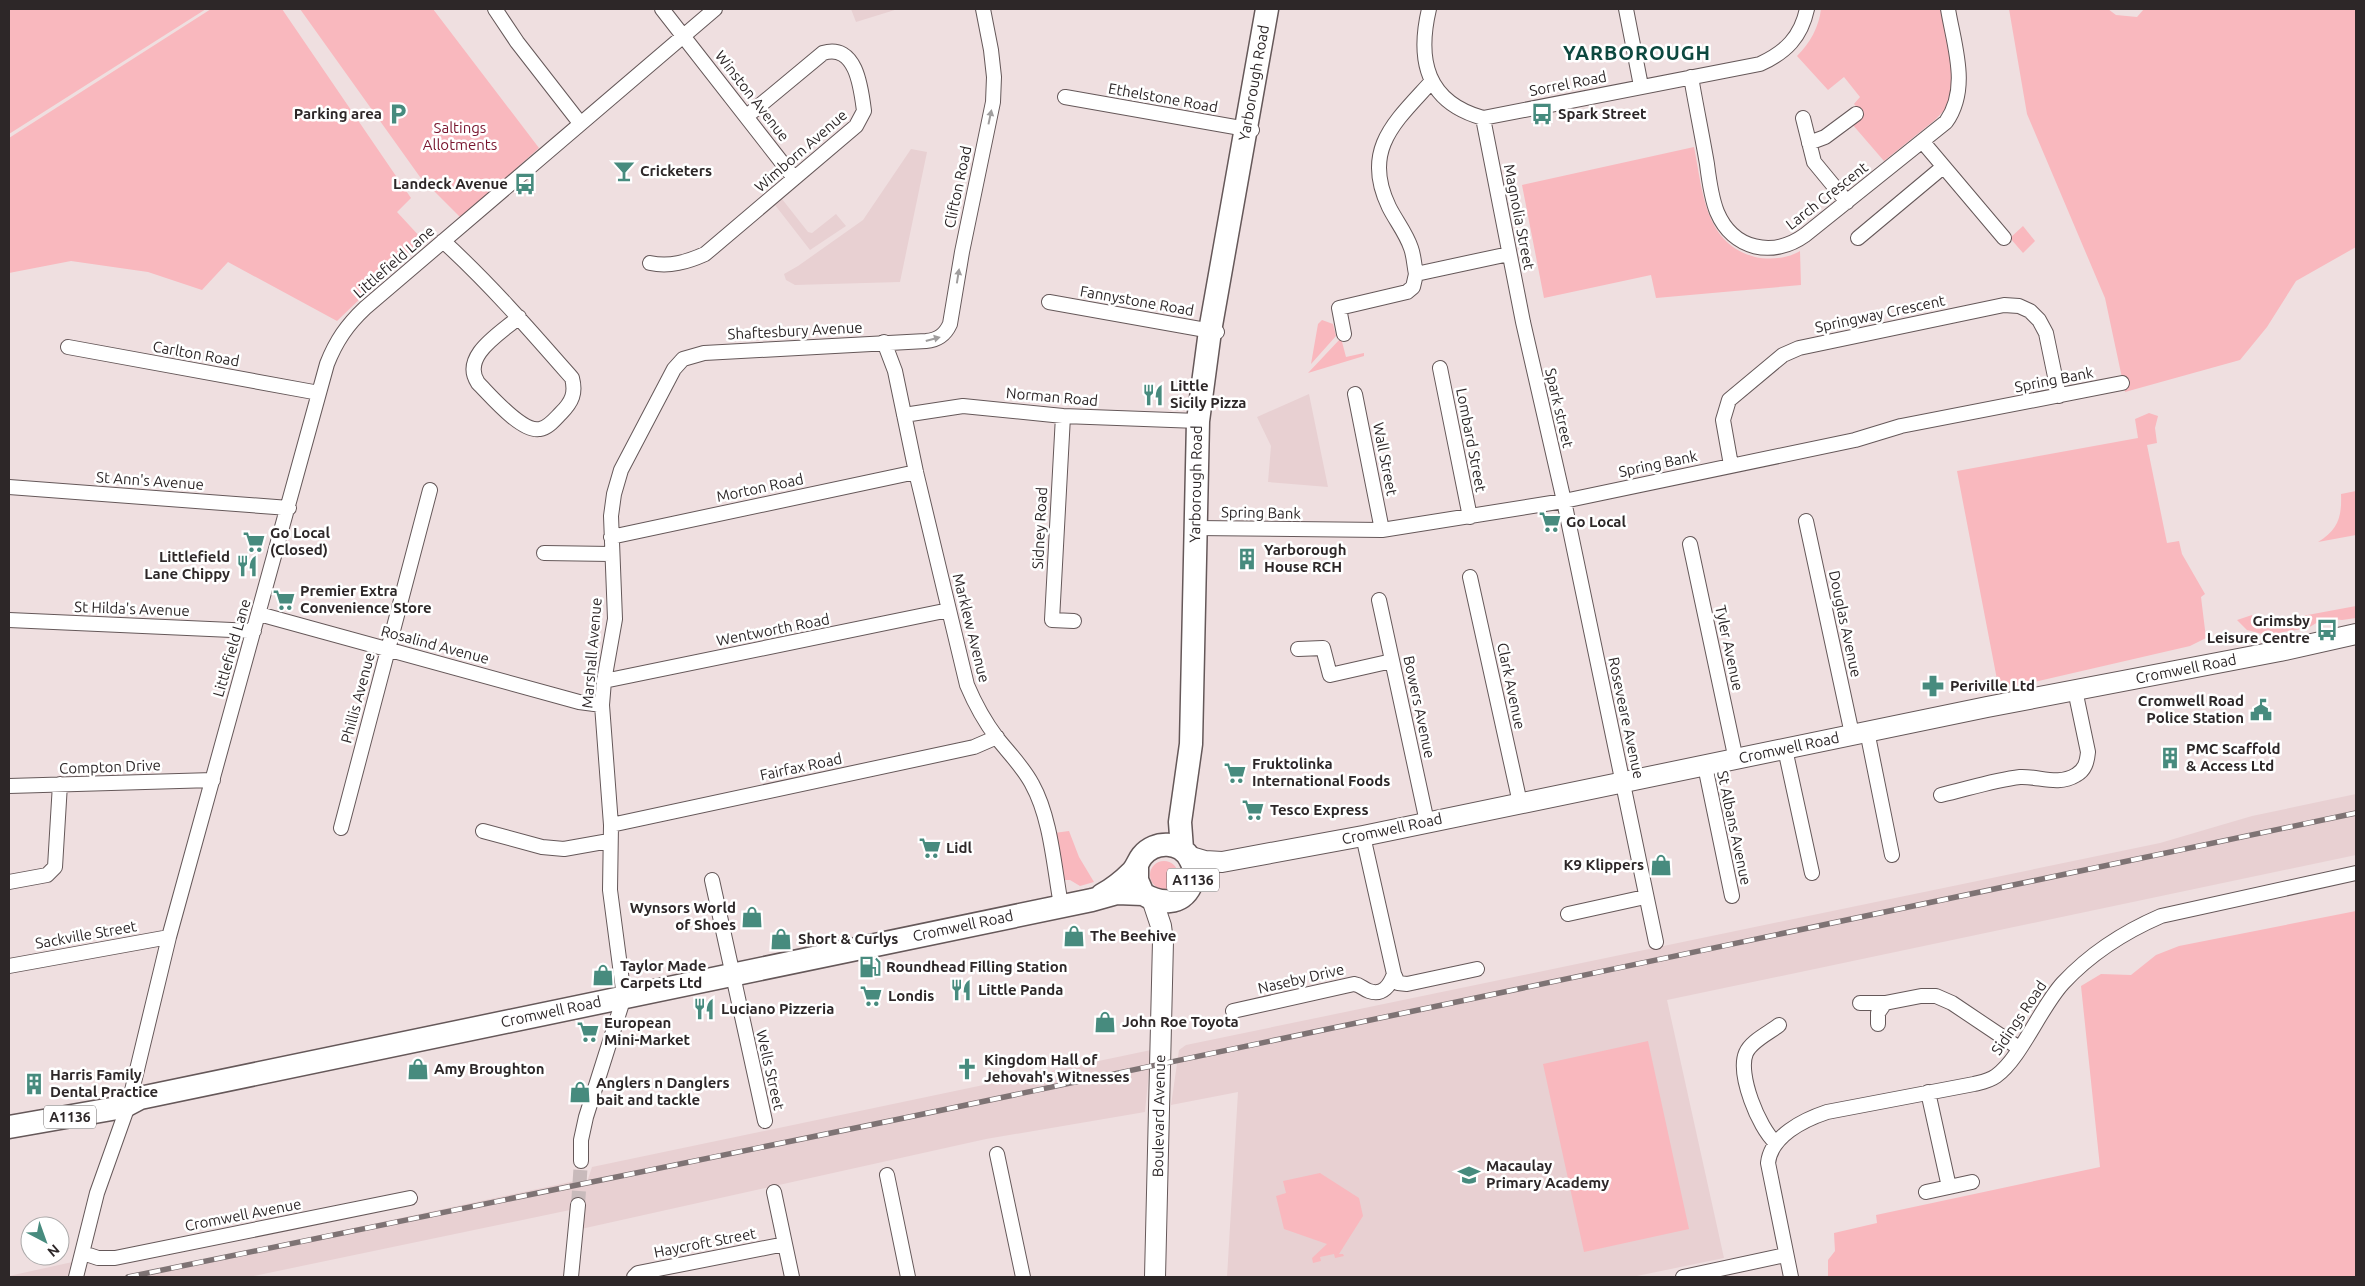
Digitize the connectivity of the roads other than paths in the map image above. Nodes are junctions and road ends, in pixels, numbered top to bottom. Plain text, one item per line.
1 (496, 9) edge
2 (662, 9) edge
3 (715, 9) edge
4 (982, 9) edge
5 (1267, 9) edge
6 (1429, 9) edge
7 (1626, 9) edge
8 (1807, 9) edge
9 (1948, 9) edge
10 (683, 36) junction
11 (1691, 77) junction
12 (1432, 81) junction
13 (1641, 86) junction
14 (1065, 97) dead end
15 (1856, 114) dead end
16 (747, 116) junction
17 (1483, 118) junction
18 (1803, 118) dead end
19 (580, 123) junction
20 (1250, 130) junction
21 (1922, 141) junction
22 (1809, 143) junction
23 (1943, 167) junction
24 (794, 178) junction
25 (1847, 202) junction
26 (1858, 238) dead end
27 (2004, 238) dead end
28 (443, 241) junction
29 (1509, 254) junction
30 (650, 263) dead end
31 (1416, 274) junction
32 (1048, 302) dead end
33 (519, 317) junction
34 (1523, 322) joint
35 (1215, 332) junction
36 (1344, 334) dead end
37 (884, 342) junction
38 (909, 342) joint
39 (68, 347) dead end
40 (683, 359) joint
41 (1440, 368) dead end
42 (2122, 383) dead end
43 (319, 393) junction
44 (1356, 394) dead end
45 (2059, 396) junction
46 (904, 414) junction
47 (1063, 416) junction
48 (1198, 421) junction
49 (1731, 465) junction
50 (916, 472) junction
51 (9, 487) edge
52 (430, 490) dead end
53 (1564, 500) junction
54 (288, 508) junction
55 (1470, 517) junction
56 (1806, 521) dead end
57 (1195, 528) junction
58 (1382, 530) junction
59 (611, 537) junction
60 (1690, 544) dead end
61 (544, 553) dead end
62 (611, 554) junction
63 (1470, 576) dead end
64 (1379, 600) dead end
65 (949, 610) junction
66 (259, 614) junction
67 (9, 620) edge
68 (1074, 622) dead end
69 (254, 631) junction
70 (2356, 634) edge
71 (387, 649) junction
72 (1298, 649) dead end
73 (1392, 661) junction
74 (604, 681) junction
75 (2075, 690) junction
76 (602, 705) junction
77 (1860, 733) junction
78 (996, 737) junction
79 (1784, 749) junction
80 (1736, 760) junction
81 (1705, 766) junction
82 (213, 780) junction
83 (1624, 783) junction
84 (60, 784) junction
85 (9, 786) edge
86 (1941, 795) dead end
87 (1520, 803) junction
88 (1181, 814) junction
89 (1427, 822) junction
90 (611, 825) junction
91 (341, 828) dead end
92 (483, 831) dead end
93 (1363, 836) junction
94 (610, 841) junction
95 (1150, 849) junction
96 (1185, 853) junction
97 (1892, 855) dead end
98 (1222, 862) junction
99 (1137, 867) junction
100 (2356, 872) edge
101 (1812, 873) dead end
102 (712, 880) dead end
103 (9, 882) edge
104 (1187, 889) junction
105 (1732, 896) dead end
106 (1147, 897) junction
107 (1645, 898) junction
108 (1092, 900) junction
109 (1062, 905) junction
110 (1568, 914) dead end
111 (169, 937) junction
112 (1656, 942) dead end
113 (1163, 955) junction
114 (9, 966) edge
115 (1477, 969) dead end
116 (1394, 974) junction
117 (733, 975) junction
118 (624, 997) junction
119 (1860, 1003) dead end
120 (1885, 1003) junction
121 (1233, 1011) dead end
122 (1878, 1024) dead end
123 (1779, 1025) dead end
124 (2019, 1048) junction
125 (1928, 1092) junction
126 (129, 1102) junction
127 (765, 1121) dead end
128 (9, 1128) edge
129 (1775, 1142) junction
130 (997, 1154) dead end
131 (581, 1162) tunnel mouth
132 (887, 1176) dead end
133 (1972, 1182) dead end
134 (1949, 1187) junction
135 (774, 1192) dead end
136 (1926, 1192) dead end
137 (410, 1198) dead end
138 (578, 1205) tunnel mouth
139 (785, 1244) junction
140 (83, 1254) junction
141 (1785, 1255) junction
142 (76, 1277) edge
143 (571, 1277) edge
144 (634, 1277) edge
145 (792, 1277) edge
146 (908, 1277) edge
147 (1023, 1277) edge
148 (1155, 1277) edge
149 (1683, 1277) edge
150 (1791, 1277) edge

1 - 19 street
2 - 10 street, Winston Avenue
3 - 10 street, Littlefield Lane
38 -> 4 street, Clifton Road
5 - 20 main road, Yarborough Road / A1136
6 - 12 street
7 - 13 street
8 - 11 street, Sorrel Road
9 - 21 street, Larch Crescent
10 - 16 street, Winston Avenue
10 - 19 street, Littlefield Lane
11 - 13 street, Sorrel Road
11 - 25 street, Larch Crescent
12 - 17 street
12 - 31 street
13 - 17 street, Sorrel Road
14 - 20 street, Ethelstone Road
15 - 22 street
16 - 24 street, Winston Avenue
16 - 24 street, Wimborn Avenue
17 - 29 street, Magnolia Street
18 - 22 street
19 - 28 street, Littlefield Lane
20 - 35 main road, Yarborough Road / A1136
21 - 23 street
21 - 25 street, Larch Crescent
22 - 25 street
23 - 26 street
23 - 27 street
24 - 30 street, Wimborn Avenue
28 - 33 street
28 - 43 street, Littlefield Lane
29 - 31 street
29 - 34 street, Magnolia Street
31 - 36 street
32 - 35 street, Fannystone Road
33 - 33 street
34 - 53 street, Spark street
35 - 48 main road, Yarborough Road / A1136
37 - 38 street, Shaftesbury Avenue
37 - 40 street, Shaftesbury Avenue
37 - 46 street, Marklew Avenue
39 - 43 street, Carlton Road
40 - 59 street, Marshall Avenue
41 - 55 street, Lombard Street
42 - 45 street, Spring Bank
43 - 54 street, Littlefield Lane
44 - 58 street, Wall Street
45 - 49 street, Spring Bank
45 - 49 street, Springway Crescent
46 - 47 street, Norman Road
46 - 50 street, Marklew Avenue
47 - 48 street, Norman Road
47 - 68 street, Sidney Road
48 - 57 main road, Yarborough Road / A1136
49 - 53 street, Spring Bank
50 - 59 street, Morton Road
50 - 65 street, Marklew Avenue
51 - 54 street, St Ann's Avenue
52 - 71 street, Phillis Avenue
53 - 55 street, Spring Bank
53 - 83 street, Roseveare Avenue
54 - 66 street, Littlefield Lane
55 - 58 street, Spring Bank
56 - 77 street, Douglas Avenue
57 - 58 street, Spring Bank
57 - 88 main road, Yarborough Road / A1136
59 - 62 street, Marshall Avenue
60 - 80 street, Tyler Avenue
61 - 62 street
62 - 74 street, Marshall Avenue
63 - 87 street, Clark Avenue
64 - 73 street, Bowers Avenue
65 - 74 street, Wentworth Road
65 - 78 street, Marklew Avenue
66 - 69 street, Littlefield Lane
66 - 71 street, Rosalind Avenue
67 - 69 street, St Hilda's Avenue
69 - 82 street, Littlefield Lane
70 - 75 street, Cromwell Road
71 - 76 street, Rosalind Avenue
71 - 91 street, Phillis Avenue
72 - 73 street
73 - 89 street, Bowers Avenue
74 - 76 street, Marshall Avenue
75 - 77 street, Cromwell Road
75 - 86 street
76 - 90 street, Marshall Avenue
77 - 79 street, Cromwell Road
77 - 97 street, Douglas Avenue
78 - 90 street, Fairfax Road
78 - 109 street, Marklew Avenue
79 - 80 street, Cromwell Road
79 - 101 street
80 - 81 street, Cromwell Road
81 - 83 street, Cromwell Road
81 - 105 street, St Albans Avenue
82 - 84 street, Compton Drive
82 - 111 street, Littlefield Lane
83 - 87 street, Cromwell Road
83 - 107 street, Roseveare Avenue
84 - 85 street, Compton Drive
84 - 103 street
87 - 89 street, Cromwell Road
88 - 95 main road, Yarborough Road
88 - 96 main road, Yarborough Road / A1136
89 - 93 street, Cromwell Road
90 - 94 street, Marshall Avenue
92 - 94 street
93 - 98 street, Cromwell Road
93 - 116 street
94 - 118 street, Marshall Avenue
95 - 96 main road, A1136
95 - 99 main road, A1136
96 - 98 street, Cromwell Road
96 - 104 main road, A1136
98 - 104 street, Cromwell Road
99 - 106 main road
99 - 108 main road, Cromwell Road / A1136
100 - 124 street, Sidings Road
102 - 117 street, Wells Street
104 - 106 main road, A1136
104 - 113 street, Boulevard Avenue
106 - 108 main road, Cromwell Road / A1136
106 - 113 street, Boulevard Avenue
107 - 110 street
107 - 112 street, Roseveare Avenue
108 - 109 main road, Cromwell Road / A1136
109 - 117 main road, Cromwell Road / A1136
111 - 114 street, Sackville Street
111 - 126 street, Littlefield Lane
113 - 148 street, Boulevard Avenue
115 - 116 street
116 - 121 street, Naseby Drive
117 - 118 main road, Cromwell Road / A1136
117 - 127 street, Wells Street
118 - 126 main road, Cromwell Road / A1136
118 - 131 street
119 - 120 street
120 - 122 street
120 - 124 street
123 - 129 street
124 - 125 street, Sidings Road
125 - 129 street, Sidings Road
125 - 134 street
126 - 128 main road, A1136
126 - 140 street, Littlefield Lane
129 - 141 street
130 - 147 street
132 - 146 street
133 - 134 street
134 - 136 street
135 - 139 street
137 - 140 street, Cromwell Avenue
138 - 143 street
139 - 144 street, Haycroft Street
139 - 145 street
140 - 142 street, Littlefield Lane
141 - 149 street
141 - 150 street

